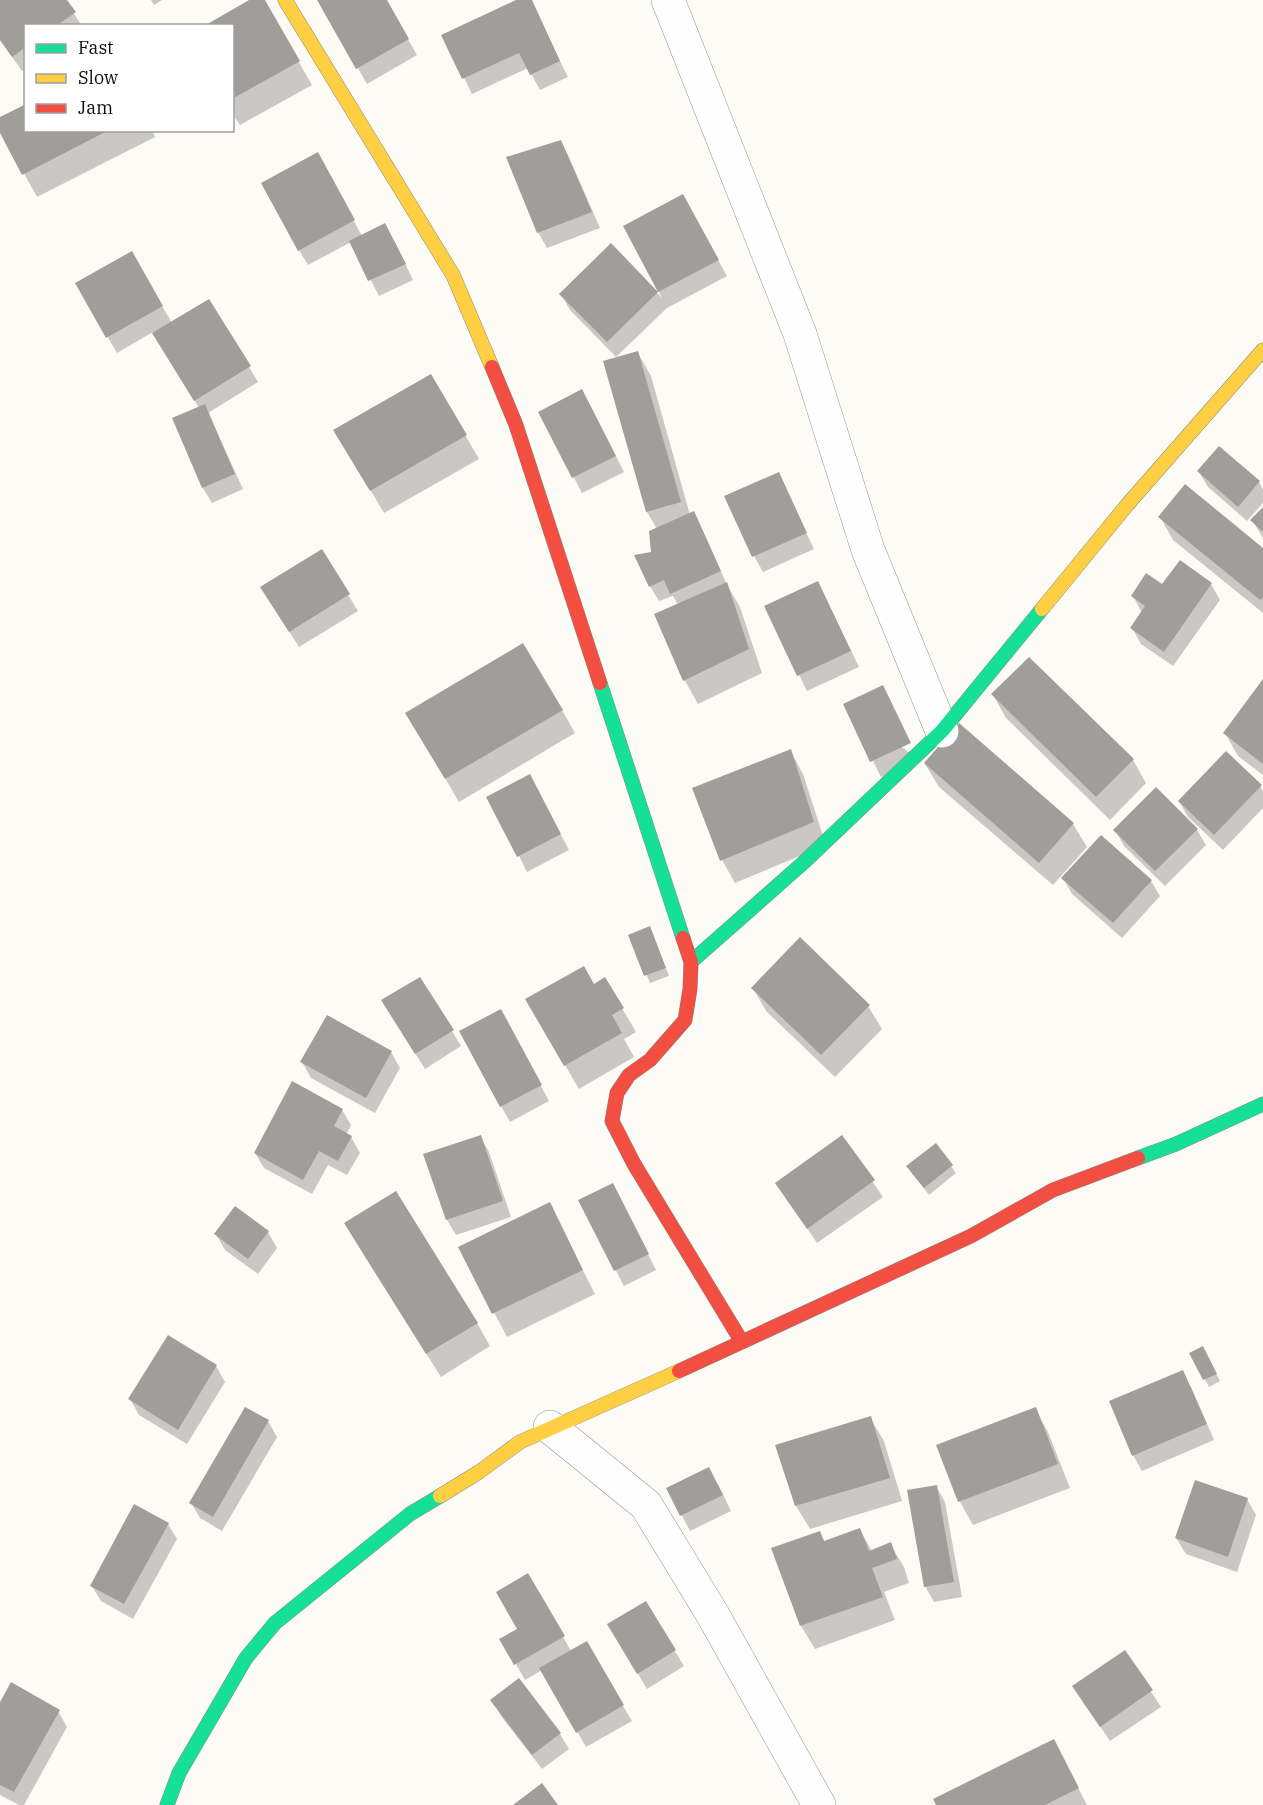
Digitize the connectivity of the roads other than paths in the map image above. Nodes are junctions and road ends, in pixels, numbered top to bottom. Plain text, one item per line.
1 (285, 0) edge
2 (668, 0) edge
3 (1263, 350) edge
4 (942, 731) junction
5 (691, 962) junction
6 (1263, 1104) edge
7 (742, 1342) junction
8 (550, 1427) junction
9 (167, 1805) edge
10 (819, 1805) edge

1 - 5 street
2 - 4 street
3 - 4 street
4 - 5 street
5 - 7 street
6 - 7 street
7 - 8 street
8 - 9 street
8 - 10 street

